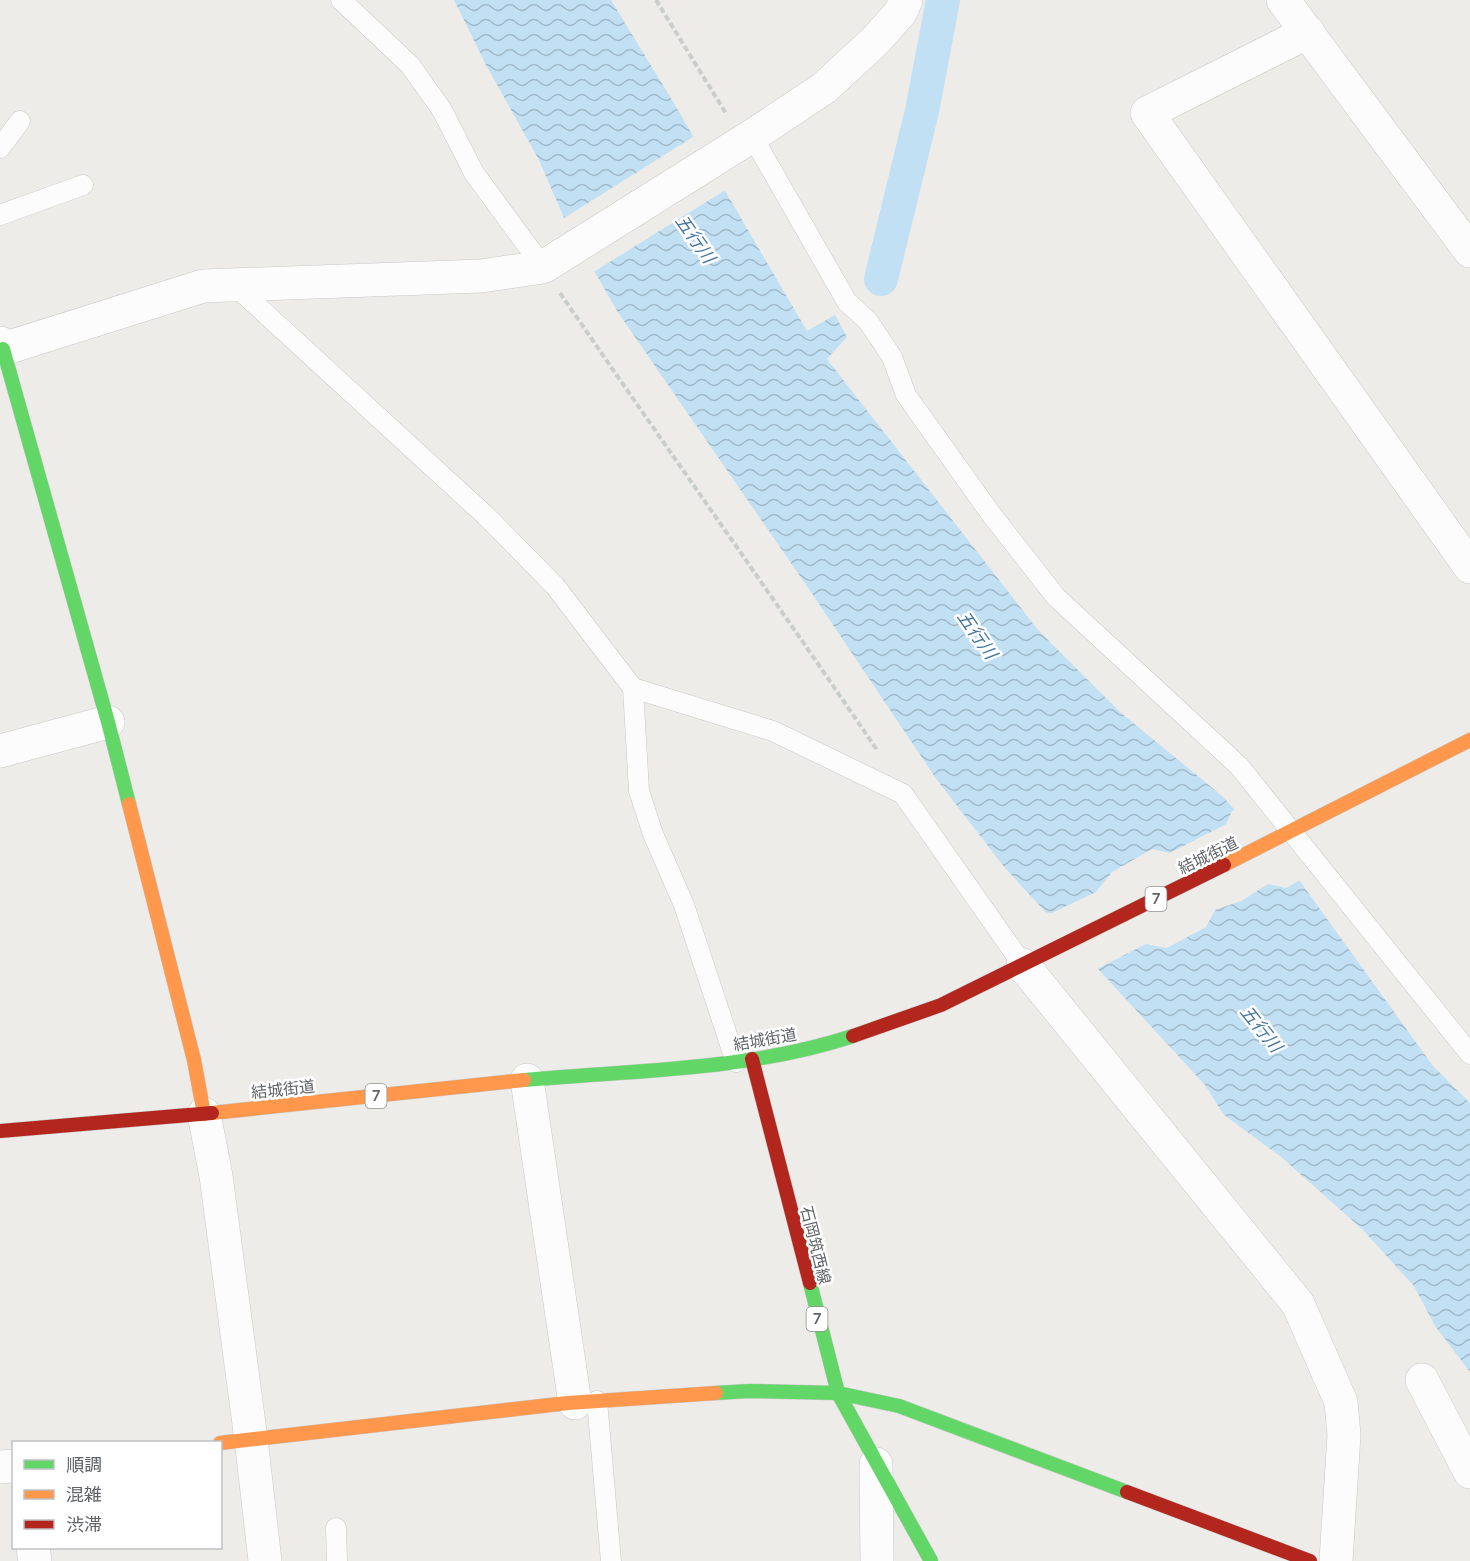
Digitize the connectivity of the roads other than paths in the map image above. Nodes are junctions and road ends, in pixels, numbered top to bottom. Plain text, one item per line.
1 (341, 0) edge
2 (906, 0) edge
3 (1283, 0) edge
4 (1308, 32) junction
5 (20, 121) dead end
6 (743, 141) junction
7 (0, 148) edge
8 (83, 185) dead end
9 (0, 215) edge
10 (1470, 251) edge
11 (549, 263) junction
12 (232, 284) junction
13 (1, 346) edge
14 (1470, 567) edge
15 (633, 688) junction
16 (108, 722) junction
17 (1470, 740) edge
18 (0, 751) edge
19 (1284, 835) junction
20 (1029, 962) junction
21 (1470, 1054) edge
22 (744, 1060) junction
23 (528, 1080) junction
24 (204, 1114) junction
25 (0, 1131) edge
26 (1422, 1380) dead end
27 (838, 1393) junction
28 (586, 1402) junction
29 (236, 1441) edge
30 (876, 1464) junction
31 (1470, 1472) edge
32 (336, 1528) dead end
33 (265, 1561) edge
34 (337, 1561) edge
35 (611, 1561) edge
36 (877, 1561) edge
37 (931, 1561) edge
38 (1310, 1561) edge
39 (1336, 1561) edge

1 - 11 lane
2 - 6 street
3 - 4 street
4 - 10 street
4 - 14 street
5 - 7 lane
6 - 11 street
6 - 19 lane
8 - 9 lane
11 - 12 street
12 - 13 street
12 - 15 lane
13 - 16 main road
15 - 20 lane
15 - 22 lane
16 - 18 street
16 - 24 main road
17 - 19 main road, 結城街道 / 7
19 - 20 main road, 結城街道 / 7
19 - 21 lane
20 - 22 main road, 結城街道 / 7
20 - 39 street
22 - 23 main road, 結城街道 / 7
22 - 27 main road, 石岡筑西線 / 7
23 - 24 main road, 結城街道 / 7
23 - 28 street
24 - 25 main road, 結城街道 / 7
24 - 29 street
26 - 31 street
27 - 28 main road
27 - 30 main road, 石岡筑西線 / 7
27 - 38 main road
28 - 29 main road
28 - 35 lane
29 - 33 street
30 - 36 street
30 - 37 main road, 石岡筑西線 / 7
32 - 34 lane

